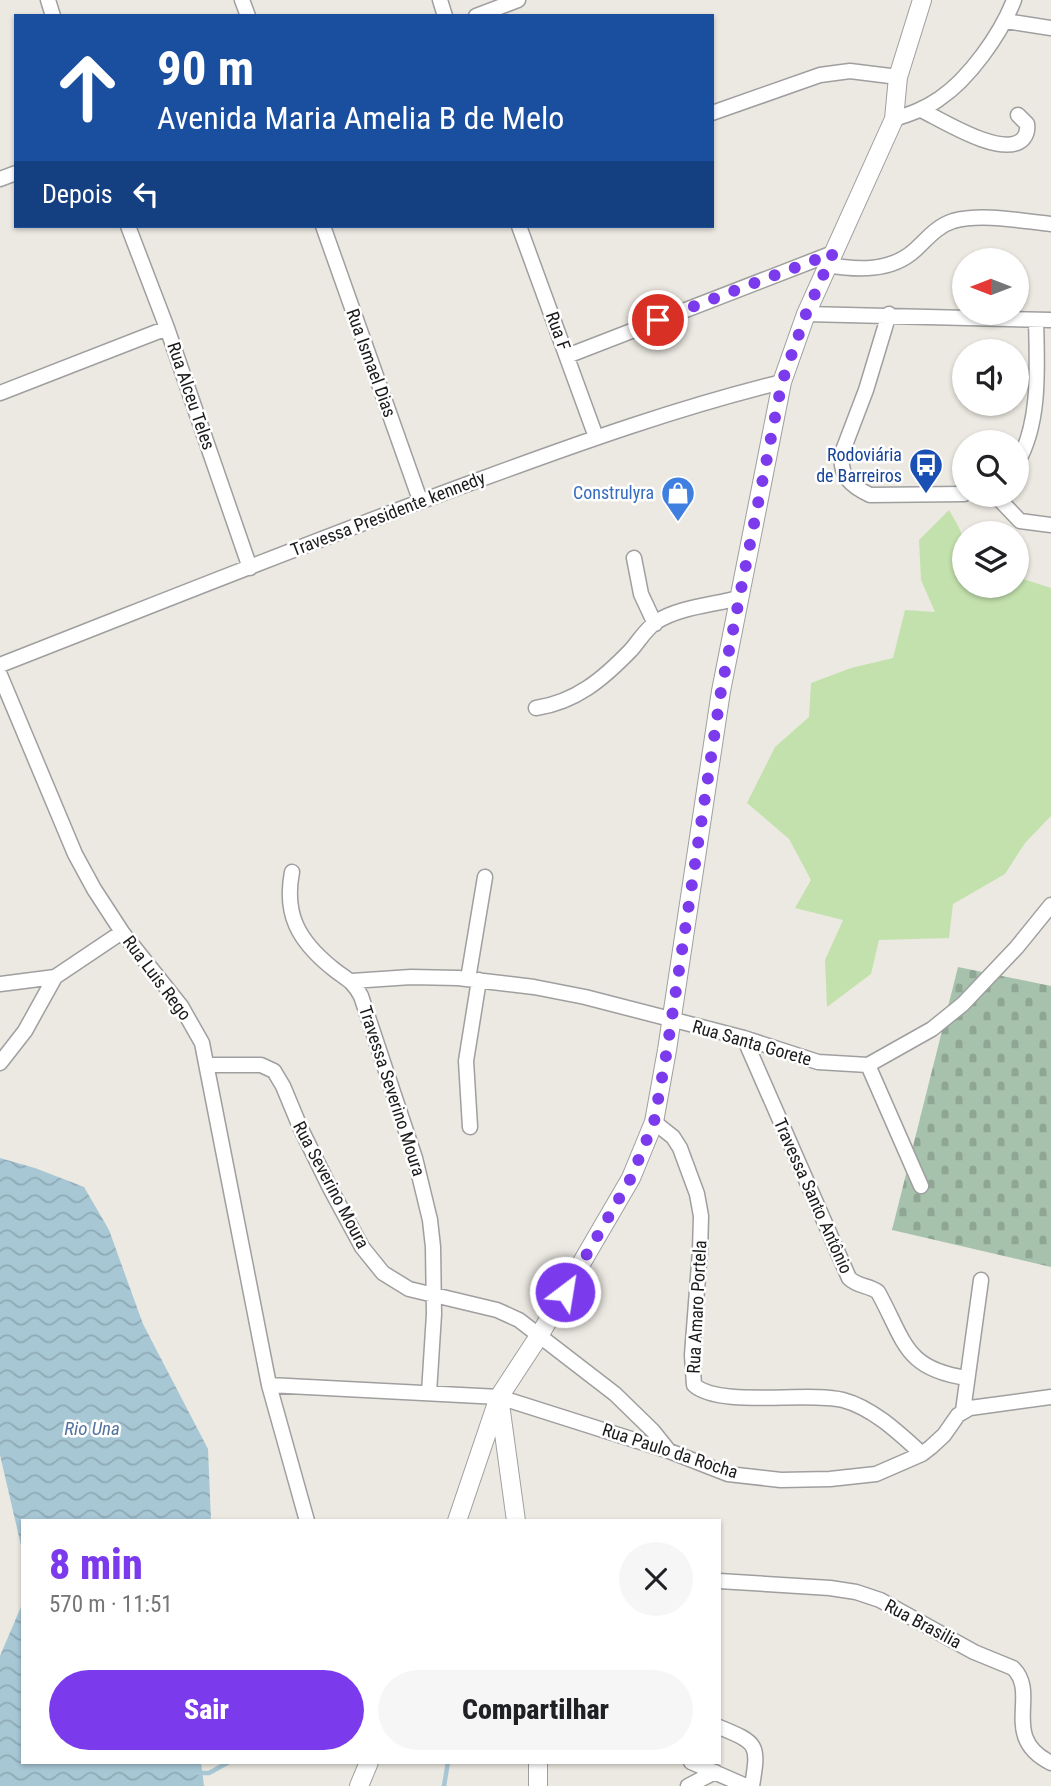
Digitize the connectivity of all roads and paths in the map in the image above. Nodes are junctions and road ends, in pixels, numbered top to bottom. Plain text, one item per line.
1 (518, 0) edge
2 (922, 0) edge
3 (1014, 0) edge
4 (481, 14) edge
5 (1005, 21) junction
6 (1051, 28) edge
7 (898, 77) junction
8 (921, 110) junction
9 (714, 112) edge
10 (1018, 115) dead end
11 (894, 119) junction
12 (1051, 224) edge
13 (129, 228) edge
14 (324, 228) edge
15 (520, 228) edge
16 (830, 259) junction
17 (806, 314) junction
18 (889, 314) junction
19 (1035, 320) junction
20 (1051, 320) edge
21 (167, 328) junction
22 (567, 356) junction
23 (782, 382) junction
24 (0, 393) edge
25 (1029, 431) edge
26 (596, 437) junction
27 (952, 494) edge
28 (420, 500) junction
29 (1007, 507) edge
30 (1051, 525) edge
31 (634, 558) dead end
32 (250, 568) junction
33 (739, 598) junction
34 (655, 624) junction
35 (0, 664) edge
36 (0, 675) edge
37 (536, 708) dead end
38 (292, 872) dead end
39 (485, 877) dead end
40 (1051, 905) edge
41 (122, 932) junction
42 (55, 977) junction
43 (474, 979) junction
44 (352, 981) junction
45 (0, 984) edge
46 (671, 1020) junction
47 (744, 1038) junction
48 (0, 1063) edge
49 (207, 1065) junction
50 (868, 1065) junction
51 (654, 1122) junction
52 (470, 1127) dead end
53 (921, 1186) dead end
54 (981, 1280) dead end
55 (433, 1296) junction
56 (539, 1336) junction
57 (967, 1378) junction
58 (269, 1385) junction
59 (429, 1393) junction
60 (499, 1397) junction
61 (1051, 1397) edge
62 (963, 1411) junction
63 (669, 1451) junction
64 (922, 1454) junction
65 (306, 1519) edge
66 (458, 1519) edge
67 (516, 1519) edge
68 (721, 1581) edge
69 (721, 1728) edge
70 (1051, 1763) edge
71 (538, 1764) edge
72 (696, 1764) edge
73 (715, 1772) junction
74 (538, 1786) edge
75 (688, 1786) edge
76 (747, 1786) edge
77 (752, 1786) edge

1 - 4 street
2 - 7 street
3 - 5 street
5 - 6 street
5 - 8 street
7 - 9 street
7 - 11 street
8 - 10 street
8 - 11 street
11 - 16 street
12 - 16 street
13 - 21 street, Rua Alceu Teles
14 - 28 street, Rua Ismael Dias
15 - 22 street, Rua F
16 - 17 street
16 - 22 street
17 - 18 street
17 - 23 street
18 - 19 street
18 - 27 street
19 - 20 street
19 - 25 street
21 - 24 street
21 - 32 street, Rua Alceu Teles
22 - 26 street, Rua F
23 - 26 street, Travessa Presidente kennedy
23 - 33 street
26 - 28 street, Travessa Presidente kennedy
28 - 32 street, Travessa Presidente kennedy
29 - 30 street
31 - 34 street
32 - 35 street, Travessa Presidente kennedy
33 - 34 street
33 - 46 street
34 - 37 street
36 - 41 street, Rua Luis Rego
38 - 44 street, Travessa Severino Moura
39 - 43 street
40 - 50 street
41 - 42 street
41 - 49 street, Rua Luis Rego
42 - 45 street
42 - 48 street
43 - 44 street, Rua Santa Gorete
43 - 46 street, Rua Santa Gorete
43 - 52 street
44 - 55 street, Travessa Severino Moura
46 - 47 street, Rua Santa Gorete
46 - 51 street
47 - 50 street, Rua Santa Gorete
47 - 57 street, Travessa Santo Antônio
49 - 55 street, Rua Severino Moura
49 - 58 street, Rua Luis Rego
50 - 53 street
51 - 56 street
51 - 64 street, Rua Amaro Portela
54 - 57 street
55 - 56 street, Rua Severino Moura
55 - 59 street, Travessa Severino Moura
56 - 60 street
56 - 63 street, Rua Severino Moura
57 - 62 street
58 - 59 street, Rua Paulo da Rocha
58 - 65 street, Rua Luis Rego
59 - 60 street, Rua Paulo da Rocha
60 - 63 street, Rua Paulo da Rocha
60 - 66 street
60 - 67 street
61 - 62 street
62 - 64 street, Rua Paulo da Rocha
63 - 64 street, Rua Paulo da Rocha
68 - 70 street, Rua Brasilia
69 - 77 street
71 - 74 street
72 - 73 street
73 - 75 street
73 - 76 street

